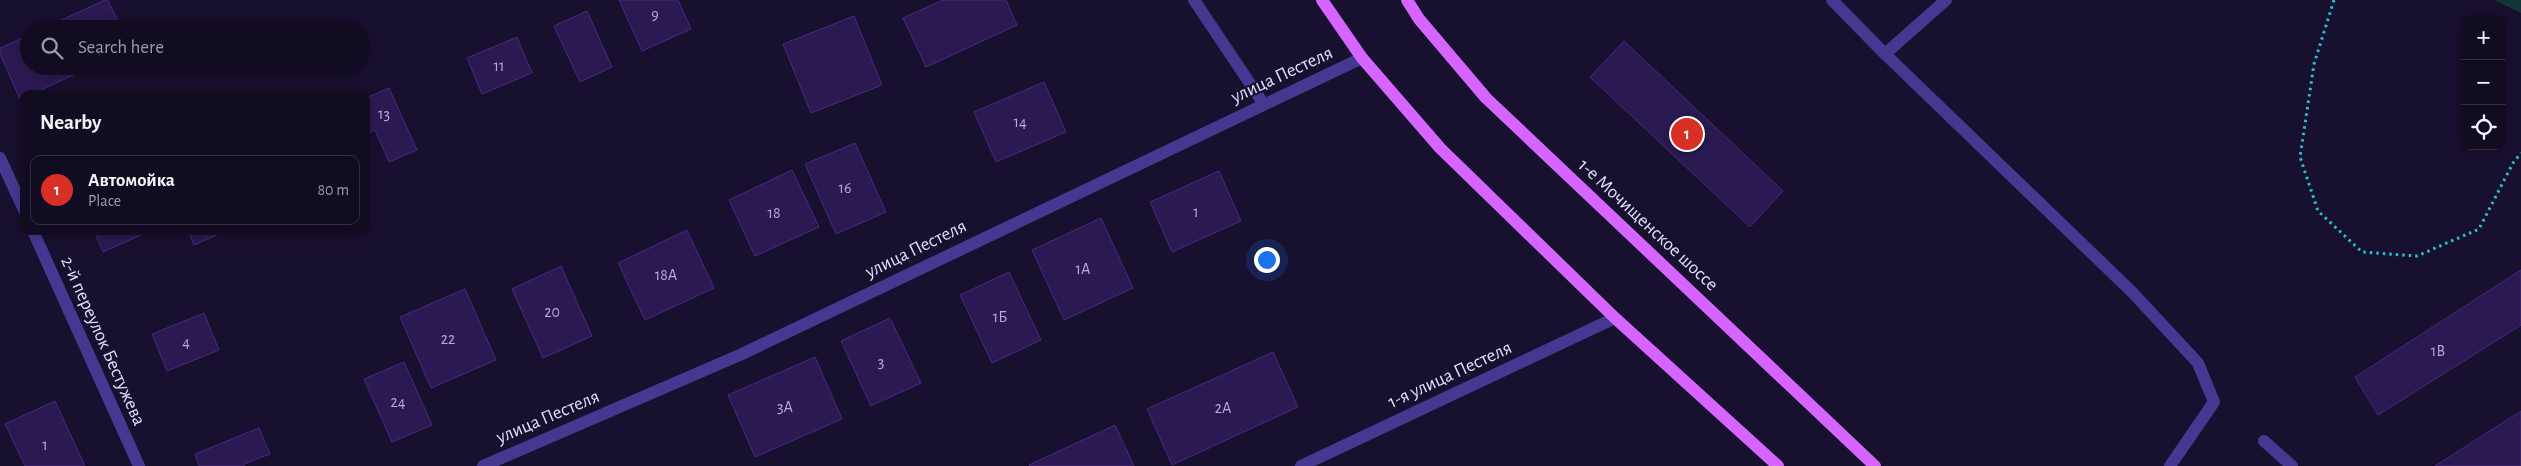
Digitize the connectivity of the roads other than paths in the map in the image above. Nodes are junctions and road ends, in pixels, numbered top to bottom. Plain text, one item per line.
1 (1194, 0) edge
2 (1322, 0) edge
3 (1407, 0) edge
4 (1832, 0) edge
5 (1946, 0) edge
6 (1885, 54) junction
7 (1362, 58) junction
8 (1263, 104) junction
9 (0, 158) edge
10 (20, 201) edge
11 (35, 235) edge
12 (1615, 318) junction
13 (2264, 442) dead end
14 (139, 466) edge
15 (483, 466) edge
16 (1301, 466) edge
17 (1778, 466) edge
18 (1875, 466) edge
19 (2170, 466) edge
20 (2292, 466) edge

1 - 8 street
2 - 7 main road
3 - 18 main road, 1-е Мочищенское шоссе
4 - 6 street
5 - 6 street
6 - 19 street
7 - 8 street, улица Пестеля
7 - 12 main road
8 - 15 street, улица Пестеля
9 - 10 street
11 - 14 street, 2-й переулок Бестужева
12 - 16 street, 1-я улица Пестеля
12 - 17 main road
13 - 20 street

